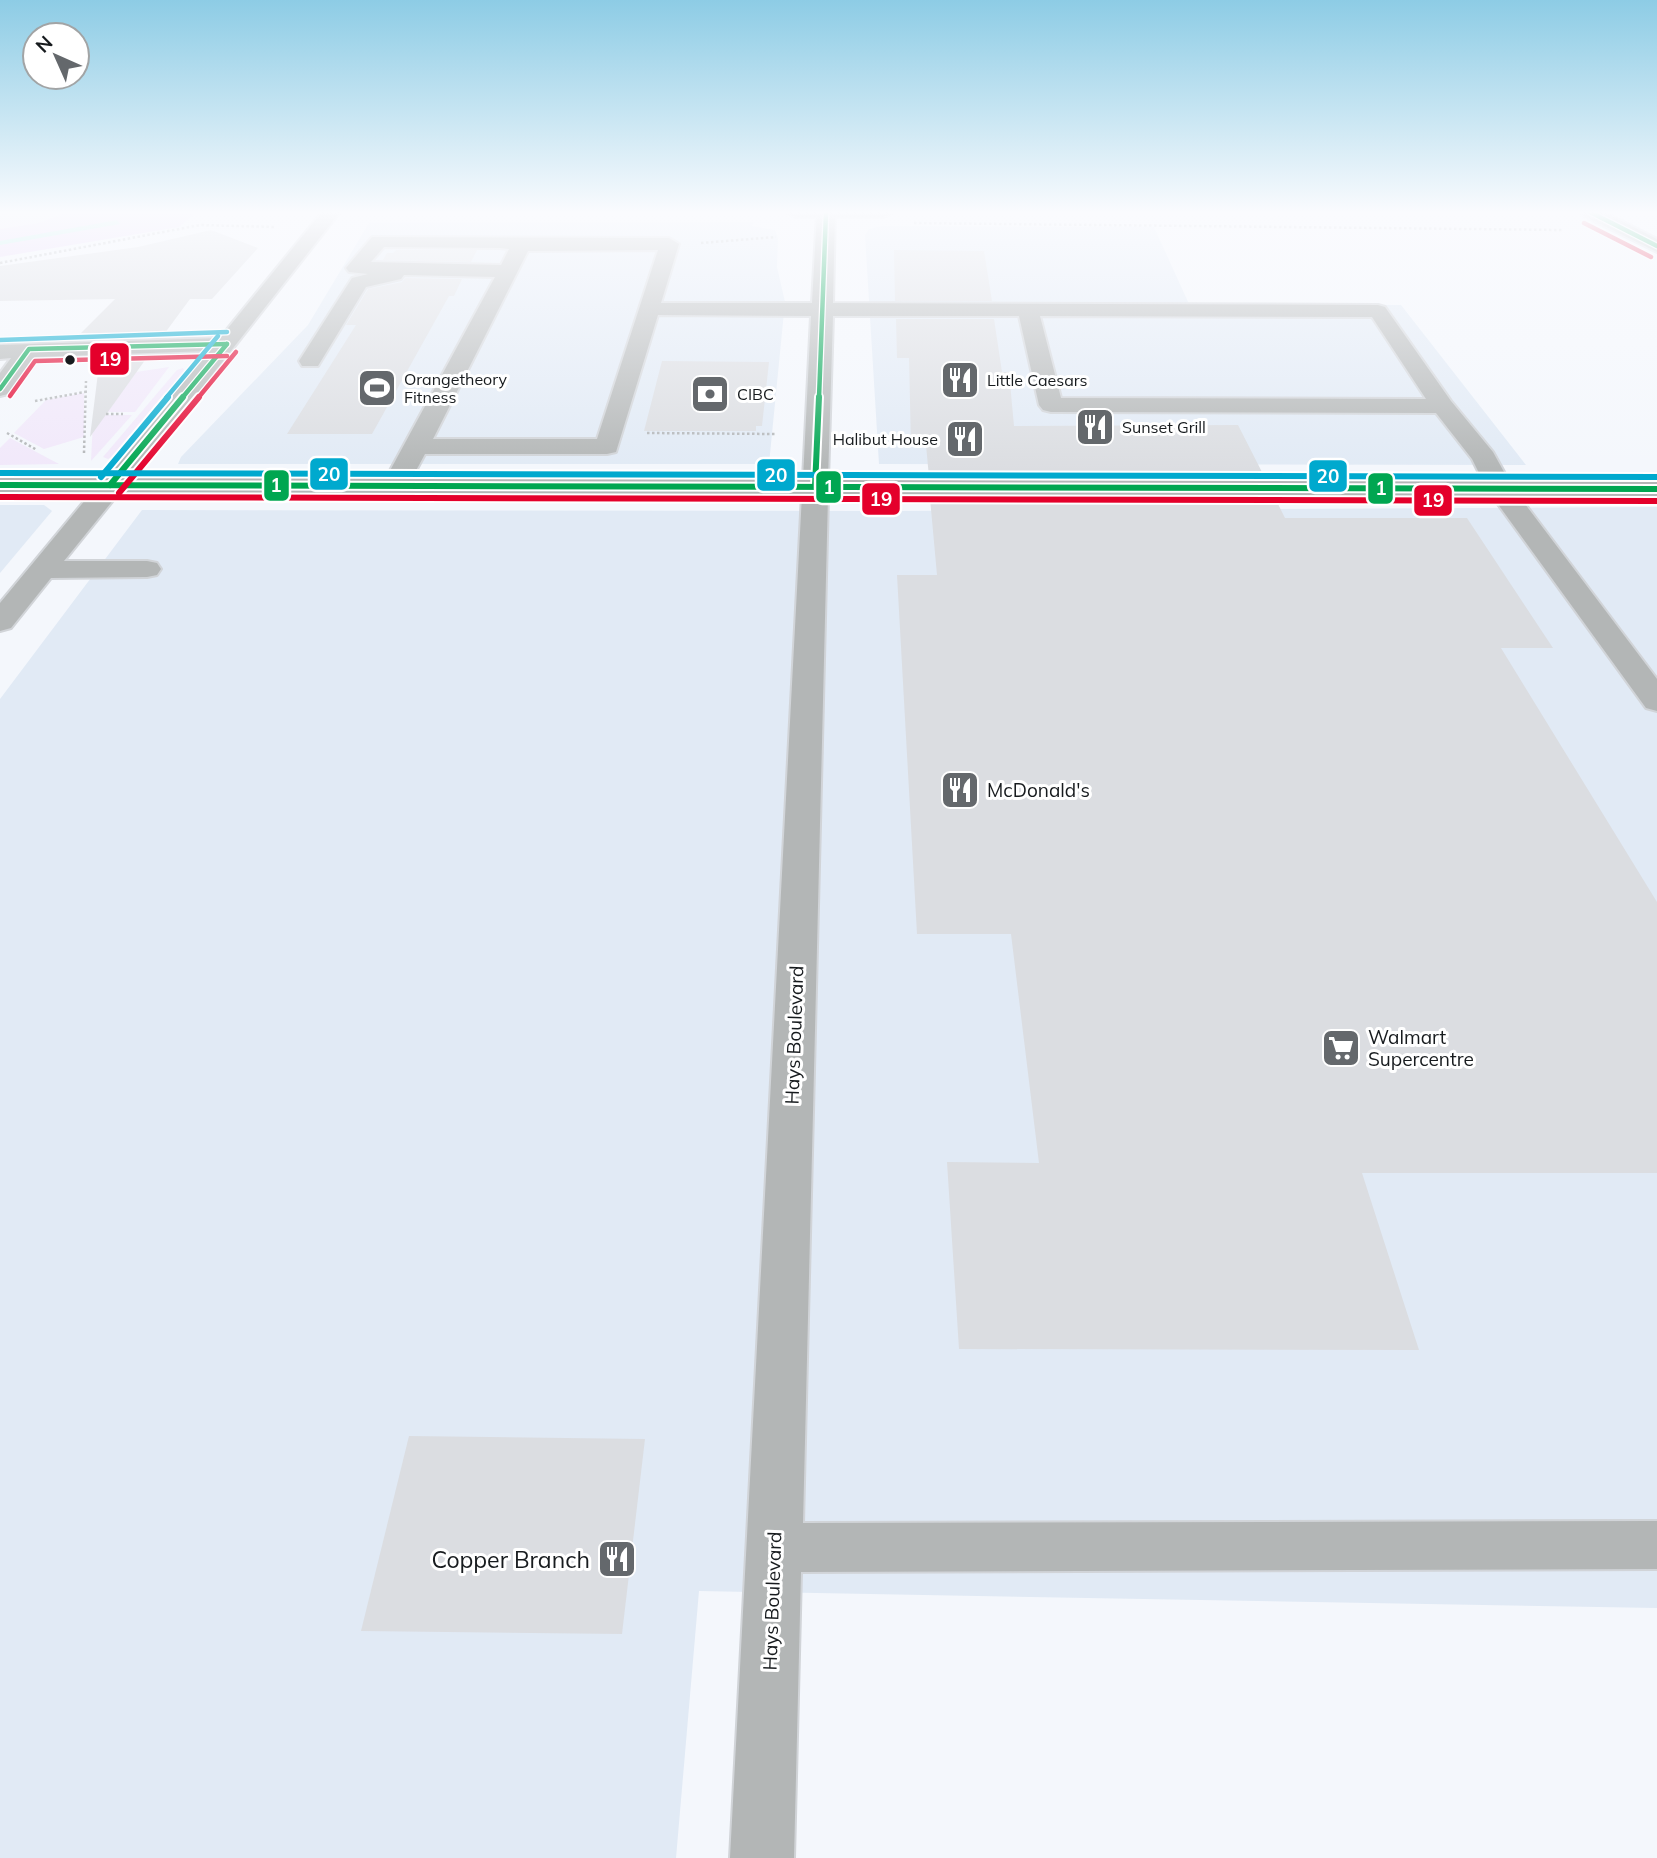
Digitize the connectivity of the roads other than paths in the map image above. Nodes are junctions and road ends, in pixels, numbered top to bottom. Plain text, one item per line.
1 (263, 299) edge
2 (349, 299) edge
3 (494, 299) edge
4 (652, 299) edge
5 (822, 299) edge
6 (822, 308) junction
7 (649, 309) junction
8 (1028, 309) junction
9 (227, 344) junction
10 (29, 349) junction
11 (0, 352) edge
12 (310, 361) dead end
13 (0, 389) edge
14 (1443, 406) junction
15 (414, 446) junction
16 (0, 485) edge
17 (110, 485) junction
18 (394, 486) junction
19 (815, 487) junction
20 (1500, 489) junction
21 (1657, 489) edge
22 (147, 569) dead end
23 (42, 570) junction
24 (0, 622) edge
25 (1657, 701) edge
26 (1657, 1545) edge
27 (774, 1548) junction
28 (762, 1858) edge

1 - 9 street
2 - 12 street
3 - 15 street
4 - 7 street
5 - 6 street, Hays Boulevard
6 - 7 street
6 - 8 street
6 - 19 street, Hays Boulevard
7 - 15 street
8 - 14 street
8 - 14 street
9 - 10 street
9 - 17 street
10 - 11 street
10 - 13 street
14 - 20 street
15 - 18 street
16 - 17 street
17 - 18 street
17 - 23 street
18 - 19 street
19 - 20 street
19 - 27 street, Hays Boulevard
20 - 21 street
20 - 25 street
22 - 23 street
23 - 24 street
26 - 27 street
27 - 28 street, Hays Boulevard

